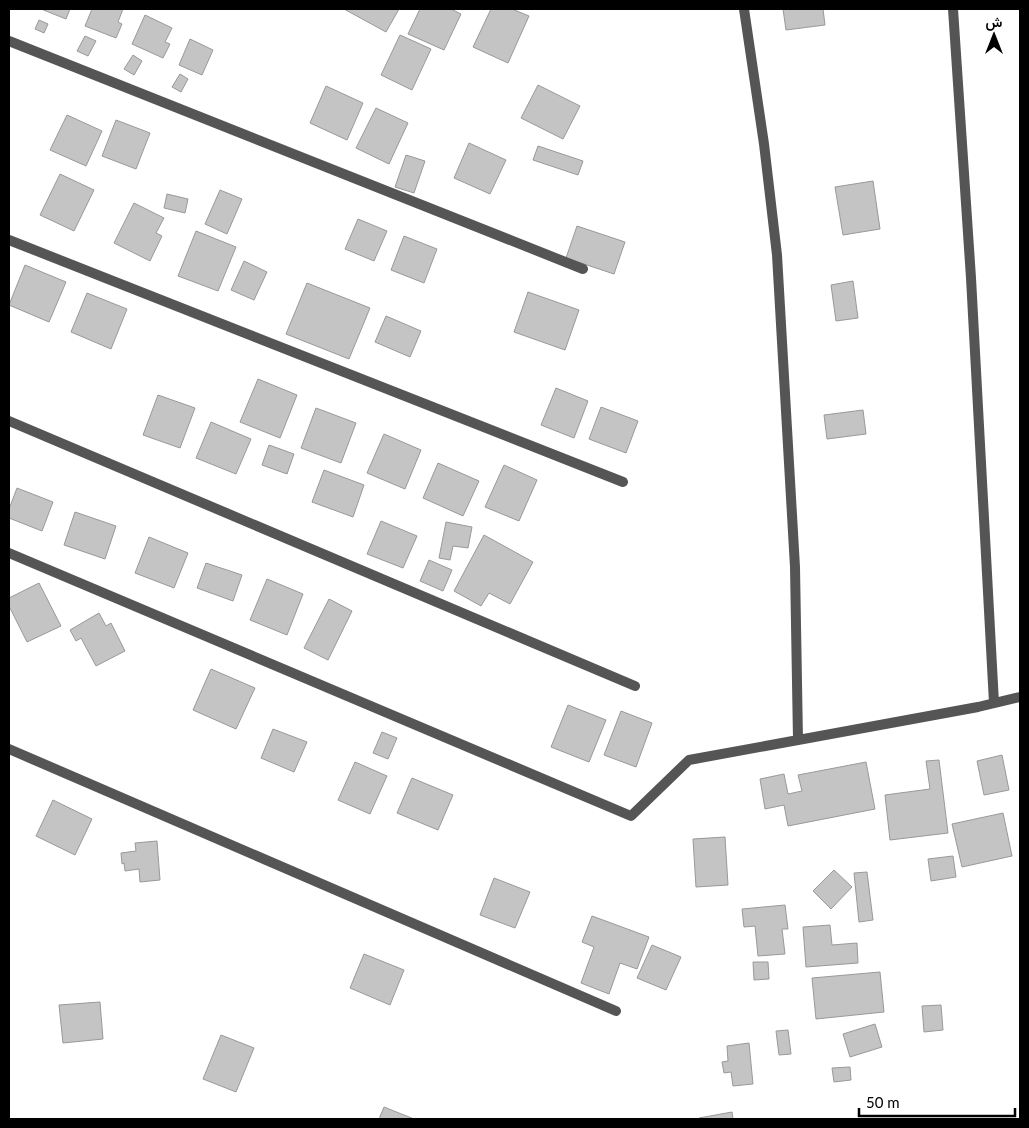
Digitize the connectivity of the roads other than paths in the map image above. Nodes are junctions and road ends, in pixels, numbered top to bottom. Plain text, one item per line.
1 (744, 9) edge
2 (953, 9) edge
3 (9, 42) edge
4 (9, 240) edge
5 (583, 269) dead end
6 (9, 421) edge
7 (623, 482) dead end
8 (9, 554) edge
9 (635, 686) dead end
10 (1020, 697) edge
11 (994, 703) junction
12 (798, 740) junction
13 (9, 749) edge
14 (616, 1011) dead end

1 - 12 street
2 - 11 street
3 - 5 street
4 - 7 street
6 - 9 street
8 - 12 street
10 - 11 street
11 - 12 street
13 - 14 street

